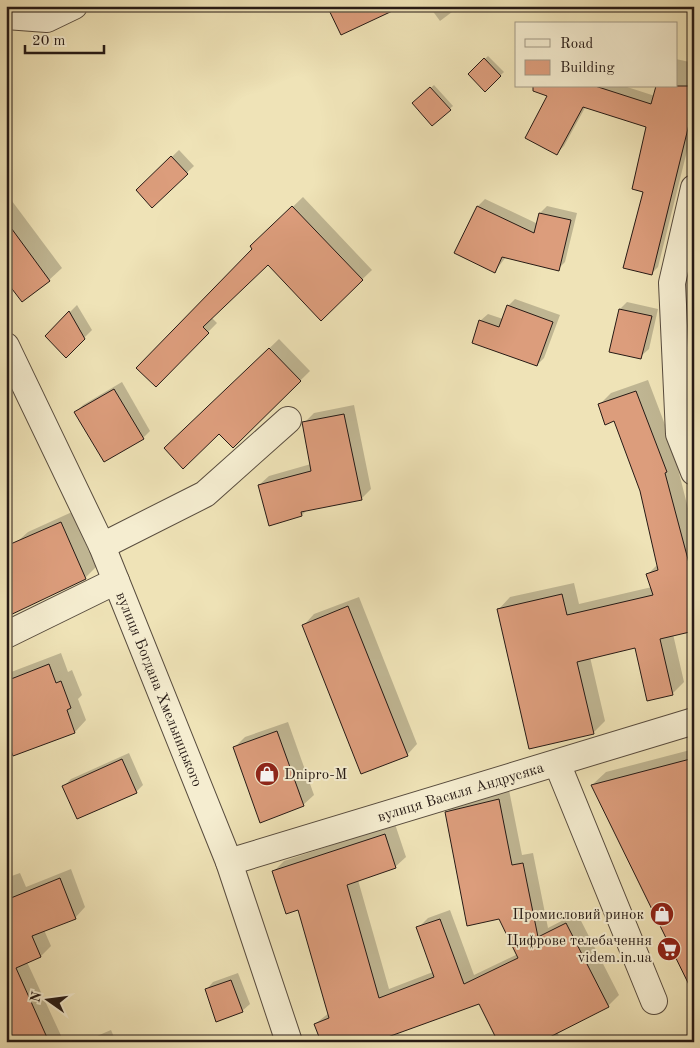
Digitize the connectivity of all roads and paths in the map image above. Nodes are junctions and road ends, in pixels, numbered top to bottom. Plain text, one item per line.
1 (74, 6) edge
2 (6, 16) edge
3 (694, 188) edge
4 (6, 346) edge
5 (288, 420) dead end
6 (694, 472) edge
7 (102, 546) junction
8 (116, 581) junction
9 (6, 635) edge
10 (694, 721) edge
11 (557, 763) junction
12 (228, 862) junction
13 (654, 1000) dead end
14 (289, 1042) edge

1 - 2 street
3 - 6 street
4 - 7 street, вулиця Богдана Хмельницького
5 - 7 street
7 - 8 street, вулиця Богдана Хмельницького
8 - 9 street
8 - 12 street, вулиця Богдана Хмельницького
10 - 11 street, вулиця Василя Андрусяка
11 - 12 street, вулиця Василя Андрусяка
11 - 13 street
12 - 14 street, вулиця Богдана Хмельницького

